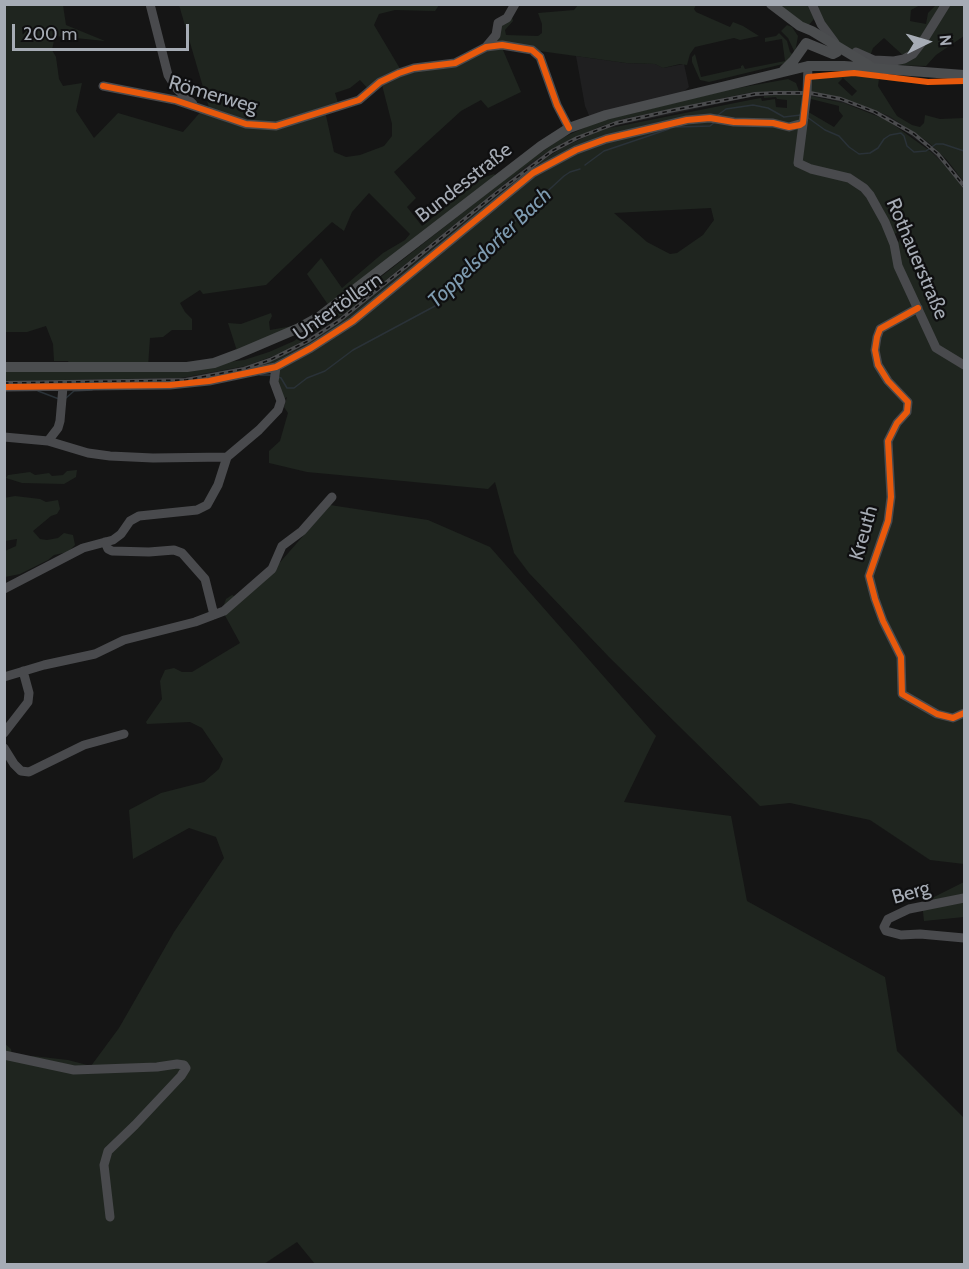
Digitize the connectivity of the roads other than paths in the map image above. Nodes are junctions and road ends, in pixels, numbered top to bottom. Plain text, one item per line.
1 (150, 4) edge
2 (515, 4) edge
3 (771, 4) edge
4 (812, 4) edge
5 (946, 4) edge
6 (800, 26) junction
7 (496, 34) junction
8 (806, 43) junction
9 (502, 45) junction
10 (486, 47) junction
11 (839, 48) junction
12 (808, 66) junction
13 (881, 69) junction
14 (771, 75) junction
15 (964, 75) edge
16 (103, 86) dead end
17 (197, 107) junction
18 (803, 123) junction
19 (569, 128) junction
20 (918, 308) junction
21 (964, 364) edge
22 (4, 367) edge
23 (276, 367) junction
24 (4, 387) edge
25 (63, 387) junction
26 (4, 437) edge
27 (48, 441) junction
28 (227, 457) junction
29 (332, 497) dead end
30 (105, 542) junction
31 (4, 589) edge
32 (214, 615) junction
33 (22, 671) junction
34 (4, 677) edge
35 (964, 714) edge
36 (4, 733) edge
37 (124, 734) dead end
38 (4, 748) edge
39 (964, 898) edge
40 (964, 938) edge
41 (4, 1055) edge
42 (110, 1216) dead end

1 - 17 street
2 - 7 street
3 - 6 main road
4 - 11 street
5 - 11 street
6 - 8 main road
6 - 11 main road
7 - 9 street
7 - 10 street
8 - 11 main road
8 - 12 main road
8 - 14 main road
9 - 10 street, Römerweg
9 - 19 street, Römerweg
10 - 17 street, Römerweg
11 - 13 main road
12 - 13 main road, Bundesstraße
12 - 14 main road, Bundesstraße
12 - 18 street
13 - 15 main road, Bundesstraße
14 - 19 main road, Bundesstraße
16 - 17 street, Römerweg
18 - 20 street, Rothauerstraße
18 - 23 street, Untertöllern
19 - 22 main road, Bundesstraße
20 - 21 street, Rothauerstraße
20 - 35 street, Kreuth
23 - 25 street, Untertöllern
23 - 28 street
24 - 25 street, Untertöllern
25 - 27 street
26 - 27 street
27 - 28 street
28 - 30 street
29 - 32 street
30 - 31 street
30 - 32 street
32 - 33 street
33 - 34 street
33 - 36 street
37 - 38 street
39 - 40 street, Berg
41 - 42 street

